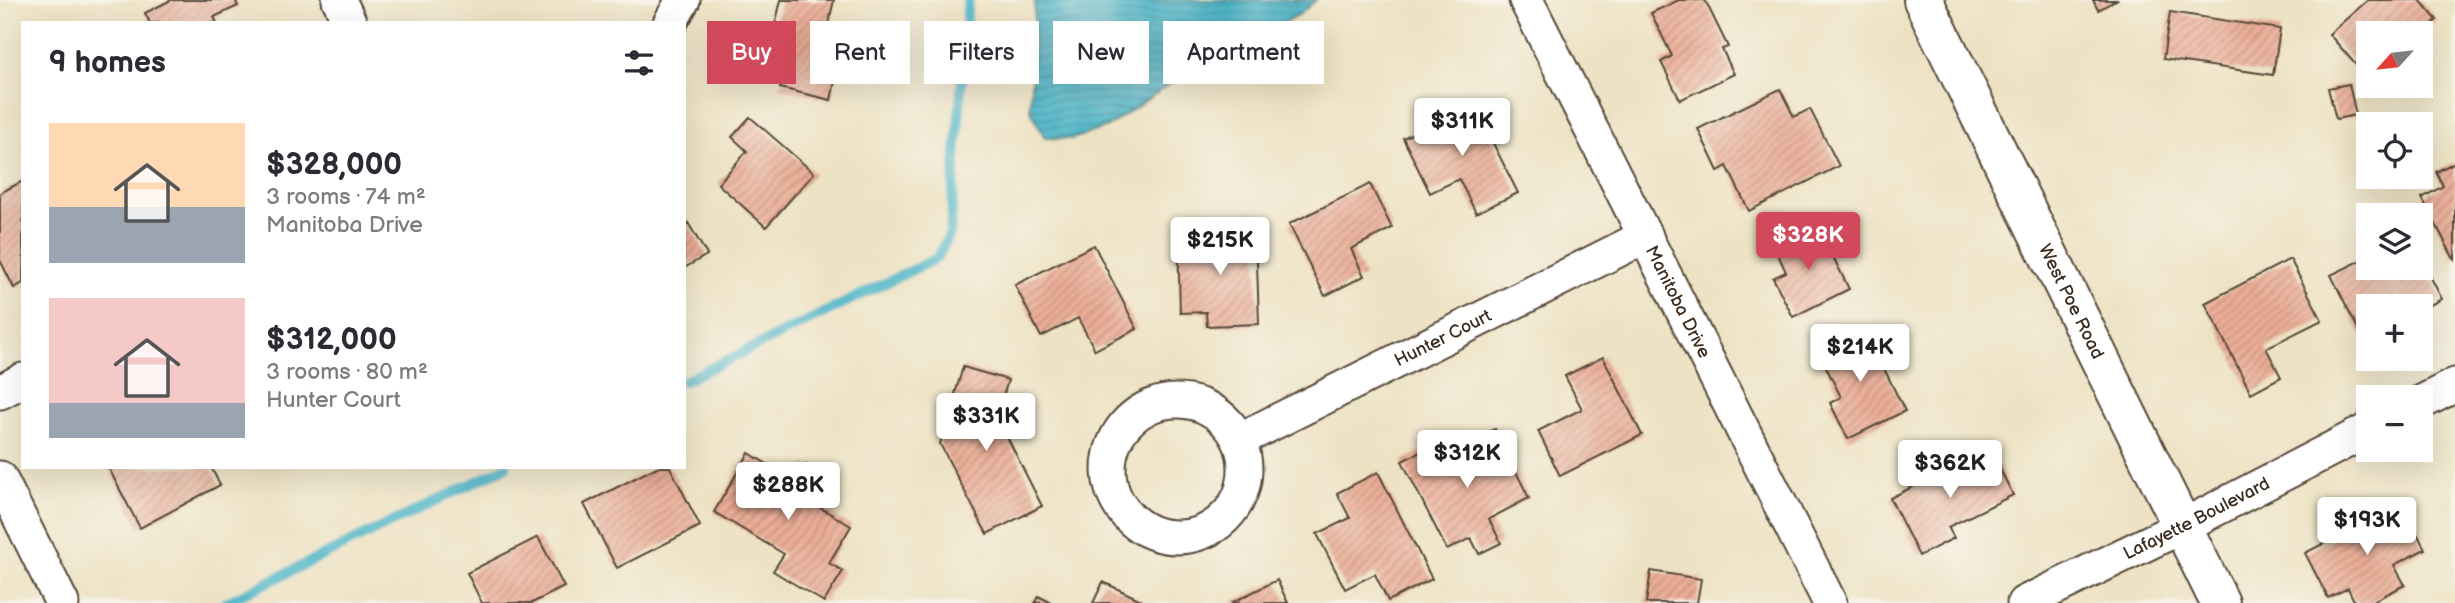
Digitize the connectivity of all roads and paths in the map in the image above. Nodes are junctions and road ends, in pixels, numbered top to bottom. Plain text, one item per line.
1 (339, 0) edge
2 (683, 0) edge
3 (1526, 0) edge
4 (1923, 0) edge
5 (349, 21) edge
6 (671, 21) edge
7 (1646, 236) junction
8 (21, 381) edge
9 (2455, 385) edge
10 (0, 392) edge
11 (2433, 396) edge
12 (2356, 436) edge
13 (1239, 440) junction
14 (0, 478) edge
15 (2181, 527) junction
16 (62, 603) edge
17 (1829, 603) edge
18 (2024, 603) edge
19 (2220, 603) edge

1 - 5 street
2 - 6 street
3 - 7 street, Manitoba Drive
4 - 15 street, West Poe Road
7 - 13 street, Hunter Court
7 - 17 street, Manitoba Drive
8 - 10 street
9 - 11 street
12 - 15 street, Lafayette Boulevard
13 - 13 street
14 - 16 street
15 - 18 street, Lafayette Boulevard
15 - 19 street, West Poe Road

